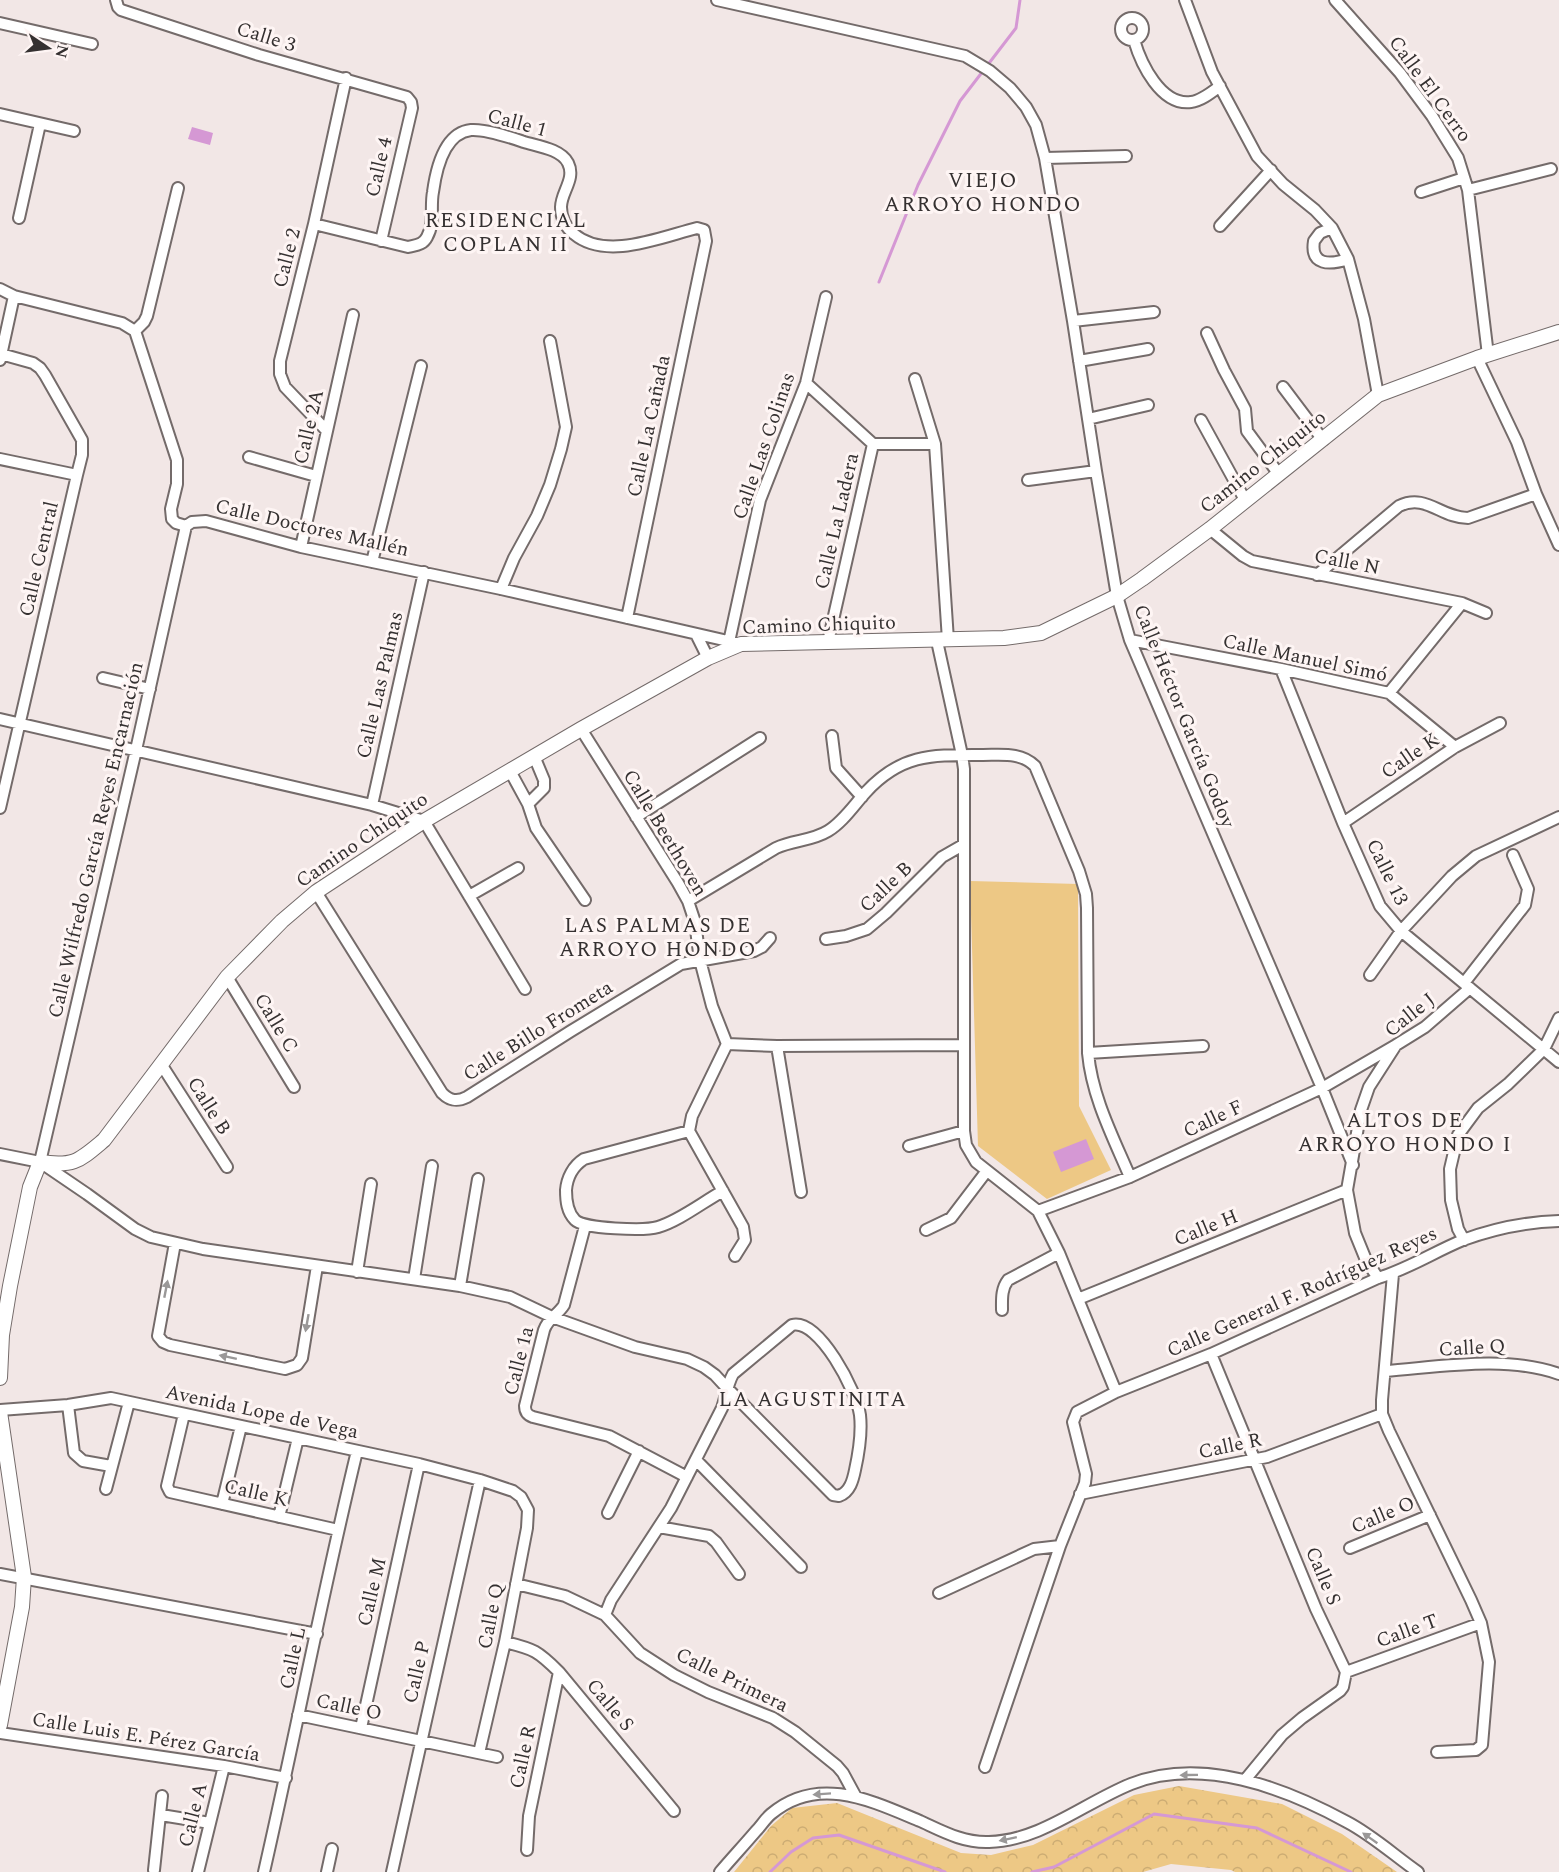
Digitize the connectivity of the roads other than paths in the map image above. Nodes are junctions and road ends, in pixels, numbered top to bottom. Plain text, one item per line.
1 (117, 0) edge
2 (717, 0) edge
3 (1185, 0) edge
4 (1335, 0) edge
5 (0, 22) edge
6 (1134, 40) dead end
7 (92, 44) dead end
8 (346, 78) junction
9 (1220, 86) junction
10 (411, 102) joint
11 (0, 114) edge
12 (40, 124) junction
13 (74, 131) dead end
14 (1126, 156) dead end
15 (1045, 158) junction
16 (1551, 169) dead end
17 (1270, 170) junction
18 (1464, 178) junction
19 (178, 188) dead end
20 (1468, 190) junction
21 (1421, 192) dead end
22 (19, 218) dead end
23 (314, 224) junction
24 (1220, 226) dead end
25 (1332, 228) junction
26 (381, 241) junction
27 (706, 241) joint
28 (1348, 259) junction
29 (0, 289) edge
30 (14, 296) junction
31 (826, 297) dead end
32 (1154, 312) dead end
33 (353, 315) dead end
34 (1073, 321) junction
35 (135, 331) junction
36 (1559, 332) edge
37 (1207, 333) dead end
38 (550, 341) dead end
39 (1148, 349) dead end
40 (1483, 357) junction
41 (1, 358) edge
42 (1079, 361) junction
43 (421, 366) dead end
44 (915, 379) dead end
45 (806, 383) junction
46 (1283, 387) dead end
47 (1378, 395) junction
48 (1148, 405) dead end
49 (1088, 419) junction
50 (1201, 420) dead end
51 (327, 431) junction
52 (1323, 440) junction
53 (873, 444) junction
54 (935, 444) junction
55 (249, 457) dead end
56 (0, 459) edge
57 (1096, 471) junction
58 (1278, 473) junction
59 (77, 475) junction
60 (316, 476) junction
61 (1028, 480) dead end
62 (1536, 494) junction
63 (1245, 500) junction
64 (186, 526) junction
65 (1210, 529) junction
66 (1559, 545) edge
67 (301, 547) junction
68 (372, 562) junction
69 (424, 572) junction
70 (1317, 575) junction
71 (501, 589) junction
72 (1117, 596) junction
73 (1462, 603) junction
74 (1486, 613) dead end
75 (627, 618) junction
76 (696, 634) junction
77 (942, 640) junction
78 (1130, 640) junction
79 (828, 642) junction
80 (735, 643) junction
81 (708, 658) junction
82 (1281, 669) junction
83 (103, 678) dead end
84 (150, 689) junction
85 (1389, 693) junction
86 (0, 719) edge
87 (19, 723) junction
88 (1500, 723) dead end
89 (581, 729) junction
90 (832, 736) dead end
91 (760, 738) dead end
92 (1455, 747) junction
93 (136, 750) junction
94 (962, 755) junction
95 (534, 756) junction
96 (510, 771) junction
97 (862, 797) junction
98 (528, 804) junction
99 (372, 805) junction
100 (0, 808) edge
101 (636, 817) junction
102 (1559, 818) edge
103 (424, 821) junction
104 (1344, 823) junction
105 (963, 845) junction
106 (1513, 855) dead end
107 (518, 868) dead end
108 (316, 892) junction
109 (469, 896) junction
110 (585, 900) dead end
111 (688, 901) junction
112 (1401, 931) junction
113 (770, 938) dead end
114 (826, 939) dead end
115 (700, 960) junction
116 (1370, 975) dead end
117 (227, 977) junction
118 (1467, 986) junction
119 (525, 989) dead end
120 (1559, 1018) edge
121 (727, 1044) junction
122 (963, 1045) junction
123 (1396, 1045) junction
124 (777, 1046) junction
125 (1203, 1046) dead end
126 (1544, 1049) junction
127 (1088, 1053) junction
128 (1559, 1062) edge
129 (161, 1064) junction
130 (294, 1087) dead end
131 (1322, 1088) junction
132 (689, 1131) junction
133 (964, 1131) junction
134 (909, 1146) dead end
135 (0, 1154) edge
136 (40, 1162) junction
137 (1353, 1165) junction
138 (432, 1166) dead end
139 (227, 1167) dead end
140 (986, 1172) junction
141 (1130, 1177) junction
142 (478, 1179) dead end
143 (371, 1185) dead end
144 (1347, 1190) junction
145 (723, 1191) junction
146 (801, 1192) dead end
147 (1038, 1211) junction
148 (1559, 1221) edge
149 (585, 1226) junction
150 (926, 1230) dead end
151 (1464, 1240) junction
152 (175, 1243) junction
153 (1059, 1253) junction
154 (735, 1256) dead end
155 (317, 1266) junction
156 (357, 1272) junction
157 (1393, 1274) junction
158 (1378, 1278) junction
159 (414, 1279) junction
160 (5, 1285) edge
161 (460, 1286) junction
162 (1078, 1299) junction
163 (1002, 1310) dead end
164 (552, 1317) junction
165 (1211, 1354) junction
166 (1385, 1371) junction
167 (1559, 1374) edge
168 (0, 1378) edge
169 (727, 1388) junction
170 (1116, 1392) junction
171 (129, 1402) junction
172 (68, 1405) junction
173 (0, 1411) edge
174 (184, 1414) junction
175 (1382, 1414) junction
176 (242, 1426) junction
177 (298, 1438) junction
178 (639, 1450) junction
179 (357, 1451) junction
180 (1256, 1460) junction
181 (696, 1461) junction
182 (419, 1464) junction
183 (111, 1466) junction
184 (687, 1477) junction
185 (480, 1480) junction
186 (106, 1489) dead end
187 (513, 1491) joint
188 (1080, 1494) junction
189 (222, 1504) junction
190 (608, 1513) dead end
191 (1430, 1515) junction
192 (279, 1517) junction
193 (659, 1527) junction
194 (338, 1530) junction
195 (1060, 1546) junction
196 (1350, 1548) dead end
197 (801, 1567) dead end
198 (0, 1574) edge
199 (739, 1574) dead end
200 (24, 1577) junction
201 (516, 1584) junction
202 (939, 1593) dead end
203 (605, 1615) junction
204 (1480, 1623) junction
205 (316, 1634) junction
206 (505, 1642) junction
207 (559, 1672) junction
208 (1346, 1672) junction
209 (298, 1716) junction
210 (0, 1725) edge
211 (361, 1728) junction
212 (0, 1733) edge
213 (420, 1741) junction
214 (1437, 1752) dead end
215 (479, 1753) junction
216 (497, 1756) dead end
217 (224, 1766) junction
218 (985, 1767) dead end
219 (286, 1778) junction
220 (1245, 1780) junction
221 (162, 1796) dead end
222 (856, 1797) junction
223 (675, 1811) dead end
224 (160, 1815) junction
225 (210, 1823) junction
226 (332, 1849) dead end
227 (527, 1850) dead end
228 (154, 1870) dead end
229 (198, 1872) edge
230 (264, 1872) edge
231 (327, 1872) edge
232 (392, 1872) edge
233 (720, 1872) edge
234 (1418, 1872) edge

1 - 8 street, Calle 3
2 - 15 street, Calle Héctor García Godoy
3 - 9 street
4 - 18 street, Calle El Cerro
5 - 7 street
6 - 9 street
8 - 10 street, Calle 3
8 - 23 street, Calle 2
9 - 17 street
10 - 26 street, Calle 4
11 - 12 street
12 - 13 street
12 - 22 street
14 - 15 street
15 - 34 street, Calle Héctor García Godoy
16 - 20 street
17 - 24 street
17 - 25 street
18 - 20 street, Calle El Cerro
18 - 21 street
19 - 35 street
20 - 40 street, Calle El Cerro
23 - 26 street, Calle 1
23 - 51 street, Calle 2
25 - 28 street
25 - 28 street
26 - 27 street, Calle 1
27 - 75 street, Calle La Cañada
28 - 47 street
29 - 30 street
30 - 35 street
30 - 41 street
31 - 45 street, Calle Las Colinas
32 - 34 street
33 - 51 street, Calle 2A
34 - 42 street, Calle Héctor García Godoy
35 - 64 street, Calle Doctores Mallén
36 - 40 main road, Camino Chiquito
37 - 58 street
38 - 71 street
39 - 42 street
40 - 47 main road, Camino Chiquito
40 - 62 street, Calle El Cerro
41 - 59 street, Calle Central
42 - 49 street, Calle Héctor García Godoy
43 - 68 street
44 - 54 street
45 - 53 street
45 - 80 street, Calle Las Colinas
46 - 52 street
47 - 52 main road, Camino Chiquito
48 - 49 street
49 - 57 street, Calle Héctor García Godoy
50 - 63 street
51 - 60 street, Calle 2A
52 - 58 main road, Camino Chiquito
53 - 54 street
53 - 79 street, Calle La Ladera
54 - 77 street
55 - 60 street
56 - 59 street
57 - 61 street
57 - 72 street, Calle Héctor García Godoy
58 - 63 main road, Camino Chiquito
59 - 87 street, Calle Central
60 - 67 street, Calle 2A
62 - 66 street, Calle El Cerro
62 - 70 street
63 - 65 main road, Camino Chiquito
64 - 67 street, Calle Doctores Mallén
64 - 84 street, Calle Wilfredo García Reyes Encarnación
65 - 70 street, Calle N
65 - 72 main road, Camino Chiquito
67 - 68 street, Calle Doctores Mallén
68 - 69 street, Calle Doctores Mallén
69 - 71 street, Calle Doctores Mallén
69 - 99 street, Calle Las Palmas
70 - 73 street, Calle N
71 - 75 street, Calle Doctores Mallén
72 - 77 main road, Camino Chiquito
72 - 78 street, Calle Héctor García Godoy
73 - 74 street, Calle N
73 - 85 street
75 - 76 street, Calle Doctores Mallén
76 - 80 street, Calle Doctores Mallén
76 - 81 street
77 - 79 main road, Camino Chiquito
77 - 94 street
78 - 82 street, Calle Manuel Simó
78 - 131 street, Calle Héctor García Godoy
79 - 80 main road, Camino Chiquito
80 - 81 main road, Camino Chiquito
81 - 89 main road, Camino Chiquito
82 - 85 street, Calle Manuel Simó
82 - 104 street, Calle 13
83 - 84 street
84 - 93 street, Calle Wilfredo García Reyes Encarnación
85 - 92 street, Calle Manuel Simó
86 - 87 street
87 - 93 street
87 - 100 street, Calle Central
88 - 92 street, Calle K
89 - 95 main road, Camino Chiquito
89 - 101 street, Calle Beethoven
90 - 97 street
91 - 101 street
92 - 104 street, Calle K
93 - 99 street
93 - 136 street, Calle Wilfredo García Reyes Encarnación
94 - 97 street
94 - 105 street
94 - 127 street
95 - 96 main road, Camino Chiquito
95 - 98 street
96 - 98 street
96 - 103 main road, Camino Chiquito
97 - 111 street
98 - 110 street
99 - 103 street
101 - 111 street, Calle Beethoven
102 - 112 street
103 - 108 main road, Camino Chiquito
103 - 109 street
104 - 112 street, Calle 13
105 - 114 street, Calle B
105 - 122 street
106 - 118 street, Calle J
107 - 109 street
108 - 115 street, Calle Billo Frometa
108 - 117 main road, Camino Chiquito
109 - 119 street
111 - 115 street, Calle Beethoven
112 - 116 street
112 - 118 street, Calle 13
113 - 115 street, Calle Billo Frometa
115 - 121 street, Calle Beethoven
117 - 129 main road, Camino Chiquito
117 - 130 street, Calle C
118 - 123 street, Calle J
118 - 126 street, Calle 13
120 - 126 street
121 - 124 street
121 - 132 street
122 - 124 street
122 - 133 street
123 - 131 street, Calle F
123 - 137 street, Calle J
124 - 146 street
125 - 127 street
126 - 128 street, Calle 13
126 - 151 street
127 - 141 street
129 - 136 main road, Camino Chiquito
129 - 139 street, Calle B
131 - 137 street, Calle Héctor García Godoy
131 - 141 street, Calle F
132 - 145 street
132 - 149 street
133 - 134 street
133 - 140 street
135 - 136 street
136 - 152 street
136 - 160 main road
137 - 144 street, Calle J
138 - 159 street
140 - 147 street
140 - 150 street
141 - 147 street, Calle F
142 - 161 street
143 - 156 street
144 - 158 street, Calle J
144 - 162 street, Calle H
145 - 149 street
145 - 154 street
147 - 153 street
148 - 151 street, Calle General F. Rodríguez Reyes
149 - 164 street, Calle 1a
151 - 157 street, Calle General F. Rodríguez Reyes
152 - 155 street
155 -> 152 street
153 - 162 street
153 - 163 street
155 - 156 street
156 - 159 street
157 - 158 street, Calle General F. Rodríguez Reyes
157 - 166 street
158 - 165 street, Calle General F. Rodríguez Reyes
159 - 161 street
160 - 168 main road
161 - 164 street
162 - 170 street
164 - 169 street
164 - 178 street, Calle 1a
165 - 170 street, Calle General F. Rodríguez Reyes
165 - 180 street, Calle S
166 - 167 street, Calle Q
166 - 175 street
169 - 169 street
169 - 181 street
170 - 188 street, Calle General F. Rodríguez Reyes
171 - 172 street, Avenida Lope de Vega
171 - 174 street, Avenida Lope de Vega
171 - 183 street
172 - 173 street, Avenida Lope de Vega
172 - 183 street
173 - 200 main road
174 - 176 street, Avenida Lope de Vega
174 - 189 street, Calle K
175 - 180 street, Calle R
175 - 191 street
176 - 177 street, Avenida Lope de Vega
176 - 189 street
177 - 179 street, Avenida Lope de Vega
177 - 192 street
178 - 184 street, Calle 1a
178 - 190 street
179 - 182 street, Avenida Lope de Vega
179 - 194 street, Calle L
180 - 188 street, Calle R
180 - 208 street, Calle S
181 - 184 street
181 - 197 street
182 - 185 street, Avenida Lope de Vega
182 - 211 street, Calle M
183 - 186 street
184 - 193 street
185 - 187 street, Avenida Lope de Vega
185 - 213 street, Calle P
187 - 201 street, Calle Q
188 - 195 street
189 - 192 street, Calle K
191 - 196 street, Calle O
191 - 204 street
192 - 194 street, Calle K
193 - 199 street
193 - 203 street
194 - 205 street, Calle L
195 - 202 street
195 - 218 street
198 - 200 street
200 - 205 street
200 - 210 main road
201 - 203 street, Calle Primera
201 - 206 street, Calle Q
203 - 222 street, Calle Primera
204 - 208 street, Calle T
204 - 214 street
205 - 209 street, Calle L
206 - 207 street, Calle S
206 - 215 street, Calle Q
207 - 223 street, Calle S
207 - 227 street, Calle R
208 - 220 street
209 - 211 street, Calle O
209 - 219 street, Calle L
211 - 213 street, Calle O
212 - 217 street, Calle Luis E. Pérez García
213 - 215 street, Calle O
213 - 232 street, Calle P
215 - 216 street, Calle O
217 - 219 street, Calle Luis E. Pérez García
217 - 225 street, Calle A
219 - 230 street, Calle L
220 -> 222 street
234 -> 220 street
221 - 224 street
222 -> 233 street
224 - 225 street
224 - 228 street
225 - 229 street, Calle A
226 - 231 street

